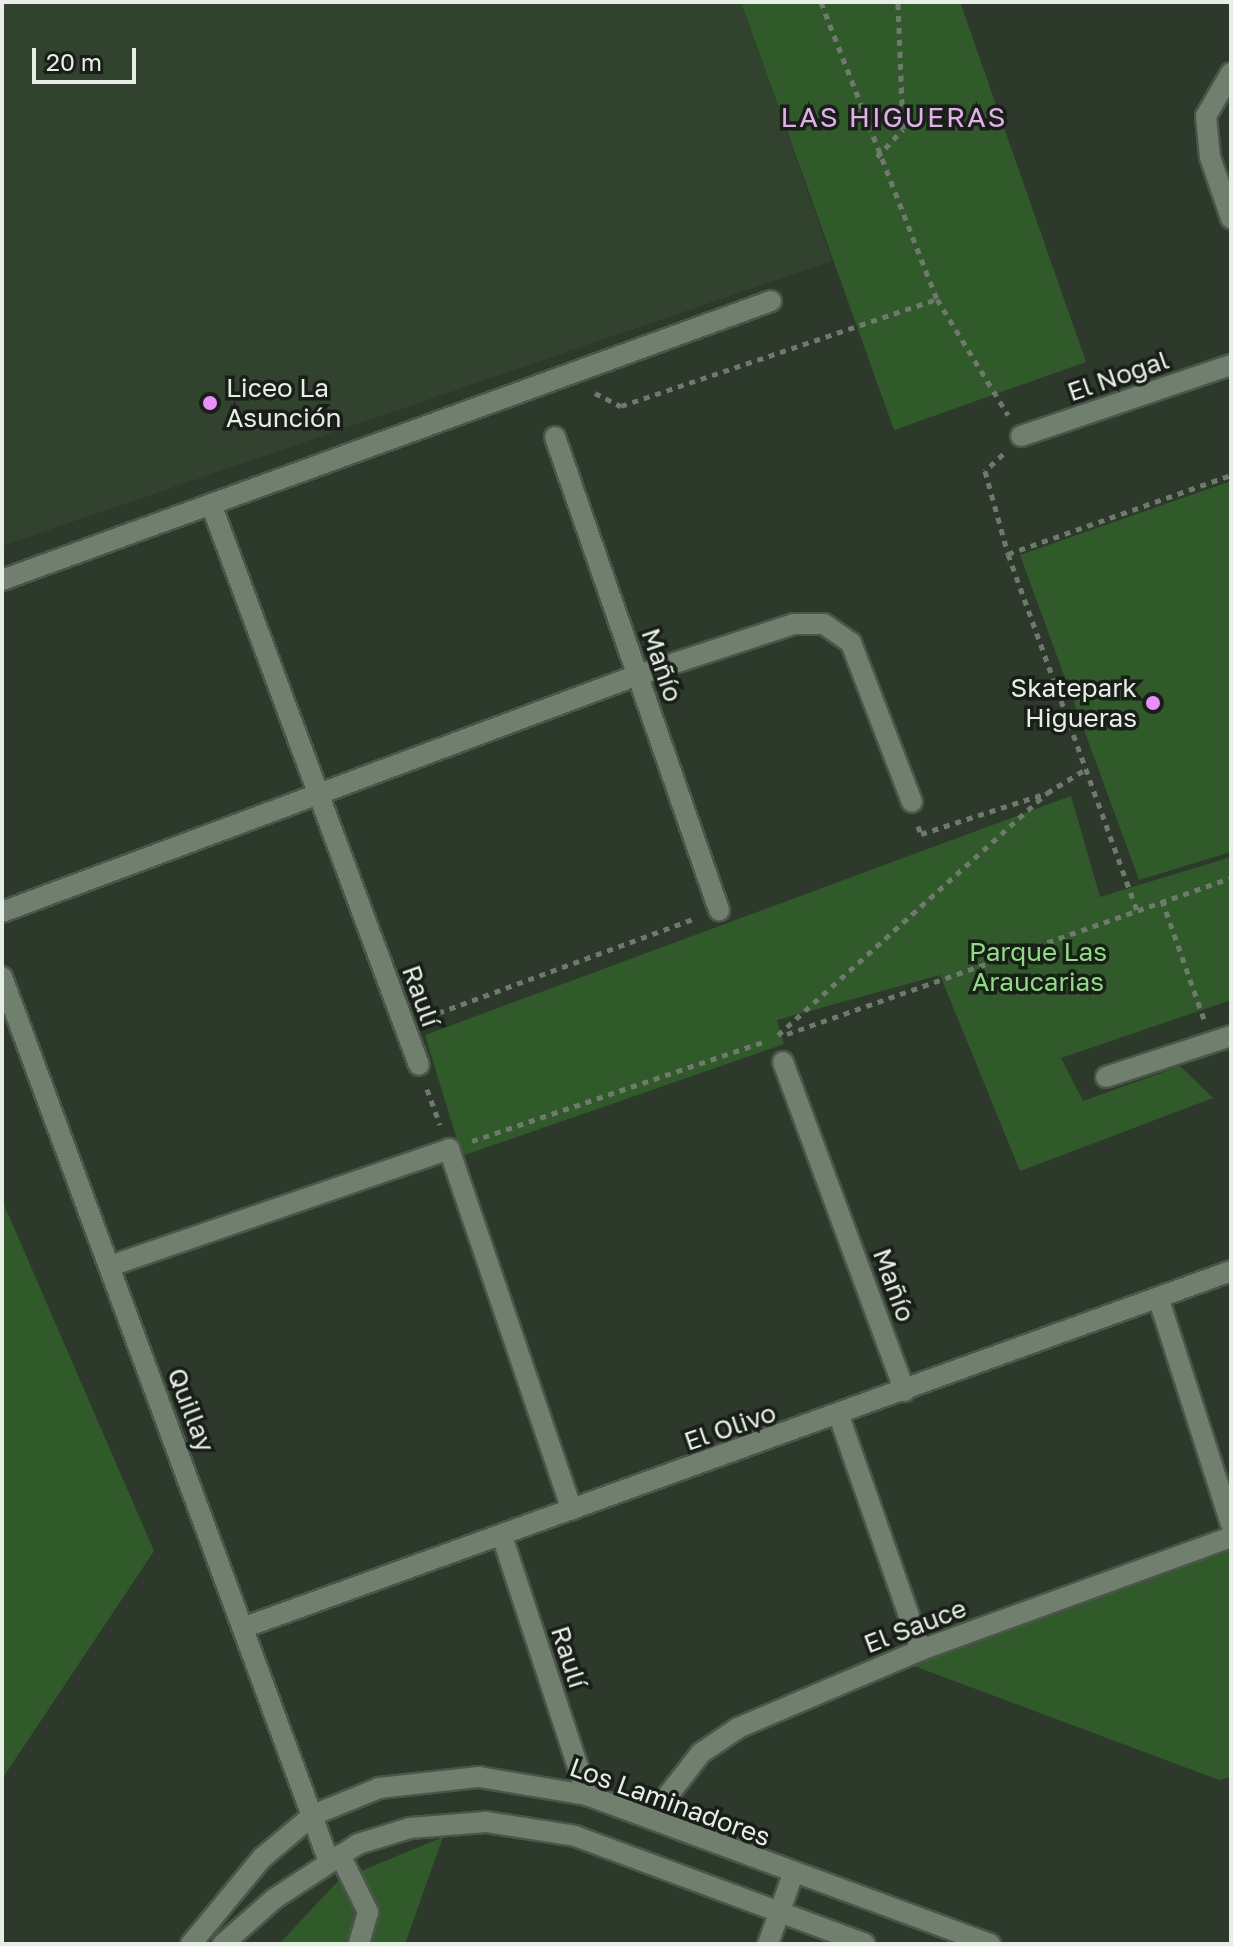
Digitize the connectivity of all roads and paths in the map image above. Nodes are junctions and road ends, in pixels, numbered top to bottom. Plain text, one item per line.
1 (821, 2) edge
2 (898, 2) edge
3 (1231, 73) edge
4 (877, 157) junction
5 (1231, 218) edge
6 (937, 299) junction
7 (771, 301) dead end
8 (1231, 365) edge
9 (564, 377) junction
10 (1021, 436) junction
11 (555, 437) dead end
12 (1231, 475) edge
13 (211, 504) junction
14 (1008, 554) junction
15 (2, 580) edge
16 (638, 675) junction
17 (1086, 769) junction
18 (1047, 793) junction
19 (318, 794) junction
20 (912, 802) joint
21 (1231, 878) edge
22 (1162, 900) junction
23 (719, 910) joint
24 (1137, 911) junction
25 (2, 912) edge
26 (2, 977) edge
27 (404, 1025) junction
28 (1221, 1037) edge
29 (775, 1038) junction
30 (783, 1062) dead end
31 (419, 1065) joint
32 (1106, 1077) dead end
33 (449, 1149) junction
34 (110, 1266) junction
35 (1231, 1271) edge
36 (1159, 1300) junction
37 (905, 1391) junction
38 (839, 1416) junction
39 (572, 1510) junction
40 (1231, 1524) edge
41 (502, 1536) junction
42 (1231, 1537) edge
43 (245, 1627) junction
44 (921, 1650) junction
45 (587, 1795) junction
46 (313, 1815) junction
47 (651, 1817) junction
48 (334, 1859) junction
49 (793, 1874) junction
50 (779, 1912) junction
51 (191, 1944) edge
52 (223, 1944) edge
53 (359, 1944) edge
54 (768, 1944) edge
55 (865, 1944) edge
56 (990, 1944) edge

1 - 4 path
2 - 4 path
3 - 5 street
4 - 6 path
6 - 9 path
6 - 10 path
7 - 9 street
8 - 10 street, El Nogal
9 - 13 street
10 - 14 path
11 - 16 street, Mañío
12 - 14 path
13 - 15 street
13 - 19 street, Raulí
14 - 17 path
16 - 19 street
16 - 20 street
16 - 23 street, Mañío
17 - 18 path
17 - 24 path
18 - 20 path
18 - 29 path
19 - 25 street
19 - 27 street, Raulí
21 - 22 path
22 - 24 path
22 - 28 path
23 - 27 path
24 - 29 path
26 - 34 street, Quillay
27 - 31 street, Raulí
28 - 32 street
29 - 33 path
30 - 37 street, Mañío
31 - 33 path, Raulí
33 - 34 street
33 - 39 street
34 - 43 street, Quillay
35 - 36 street, El Olivo
36 - 37 street, El Olivo
36 - 40 street
37 - 38 street, El Olivo
38 - 39 street, El Olivo
38 - 44 street
39 - 41 street, El Olivo
41 - 43 street, El Olivo
41 - 45 street, Raulí
42 - 44 street, El Sauce
43 - 46 street, Quillay
44 - 47 street, El Sauce
45 - 46 street, Los Laminadores
45 - 47 street, Los Laminadores
46 - 48 street, Quillay
46 - 51 street, Los Laminadores
47 - 49 street, Los Laminadores
48 - 50 street
48 - 52 street
48 - 53 street, Quillay
49 - 50 street
49 - 56 street, Los Laminadores
50 - 54 street
50 - 55 street

